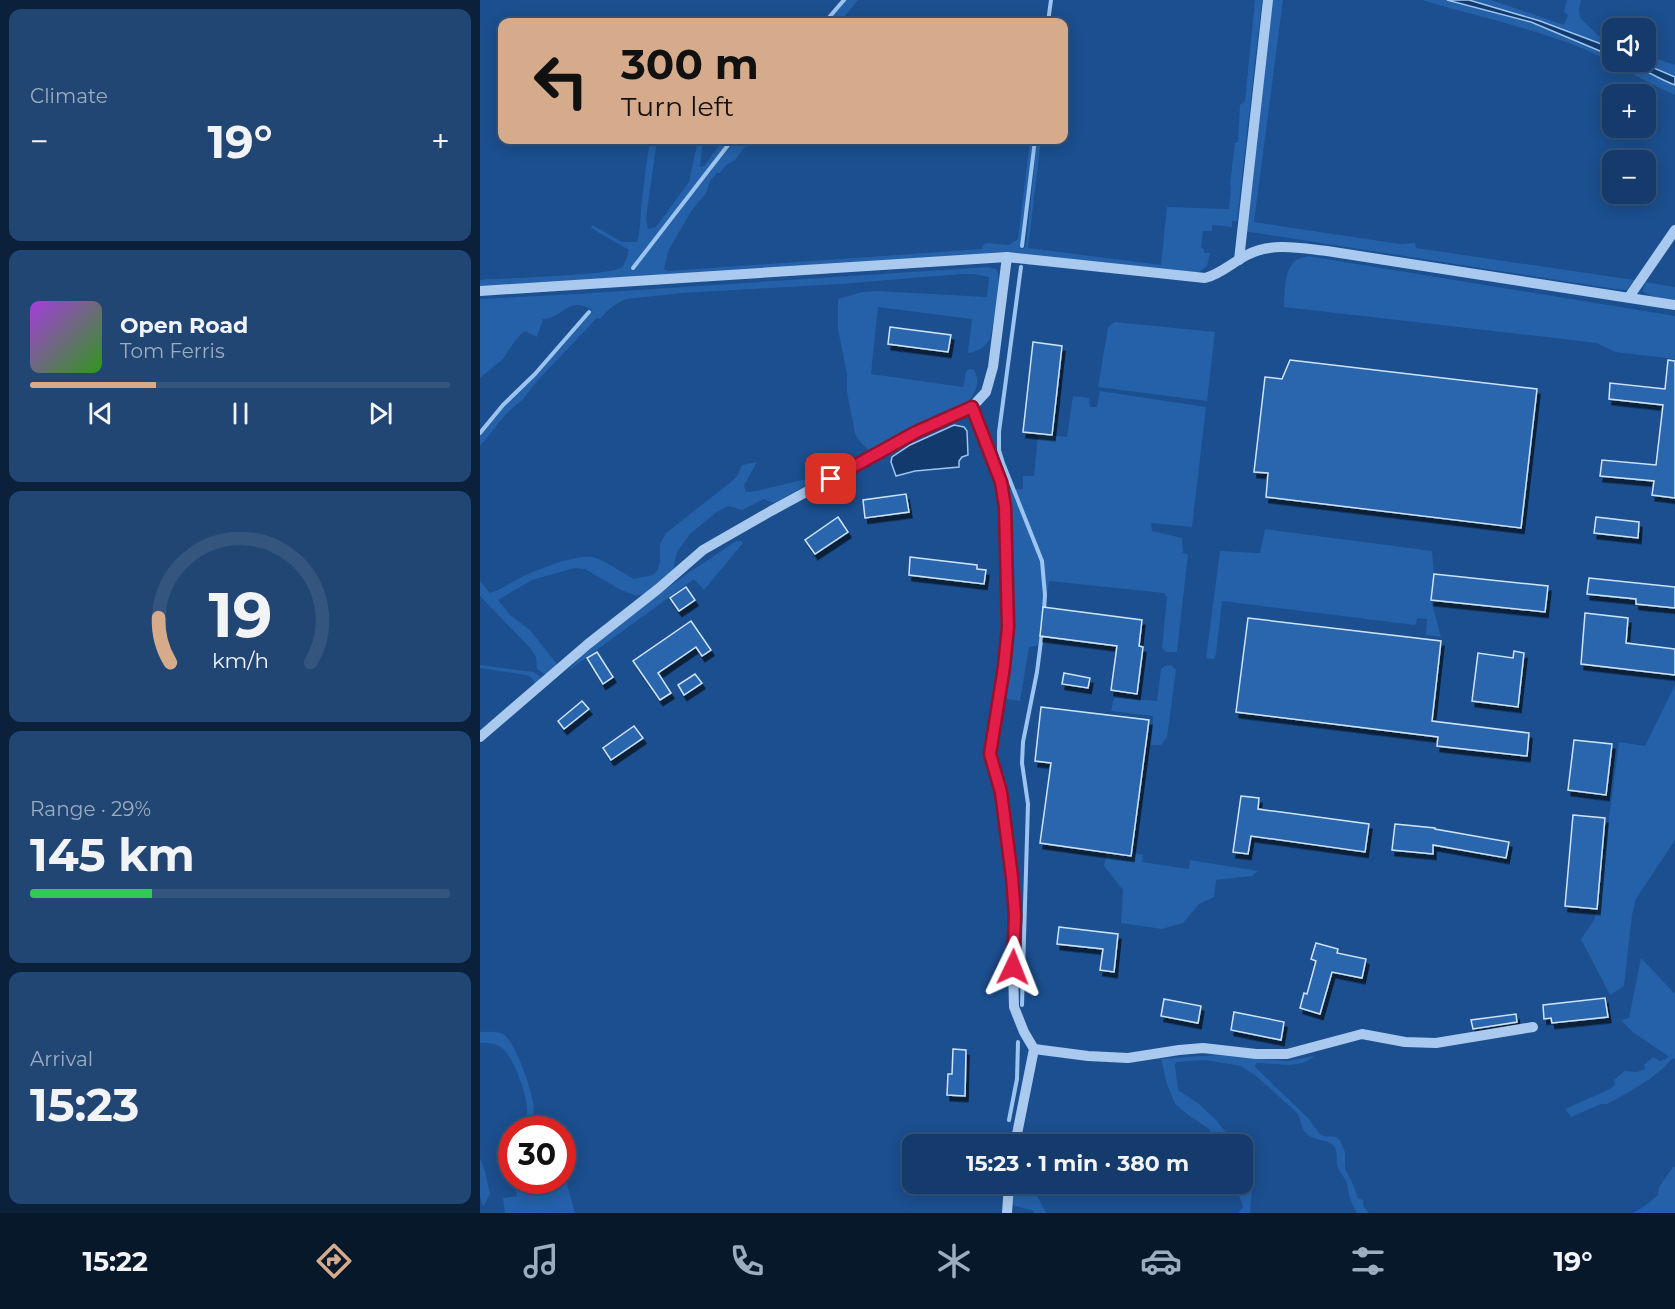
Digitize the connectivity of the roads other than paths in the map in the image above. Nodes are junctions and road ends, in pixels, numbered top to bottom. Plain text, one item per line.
1 (1268, 0) edge
2 (1675, 230) edge
3 (1007, 258) junction
4 (1239, 260) junction
5 (480, 291) edge
6 (1629, 297) junction
7 (1675, 305) edge
8 (972, 407) junction
9 (480, 737) edge
10 (1533, 1027) dead end
11 (1034, 1049) junction
12 (1018, 1134) edge
13 (1008, 1194) edge
14 (1007, 1213) edge

1 - 4 street
2 - 6 street
3 - 4 street
3 - 5 street
3 - 8 street
4 - 6 street
6 - 7 street
8 - 9 street
8 - 11 street
10 - 11 street
11 - 12 street
13 - 14 street

